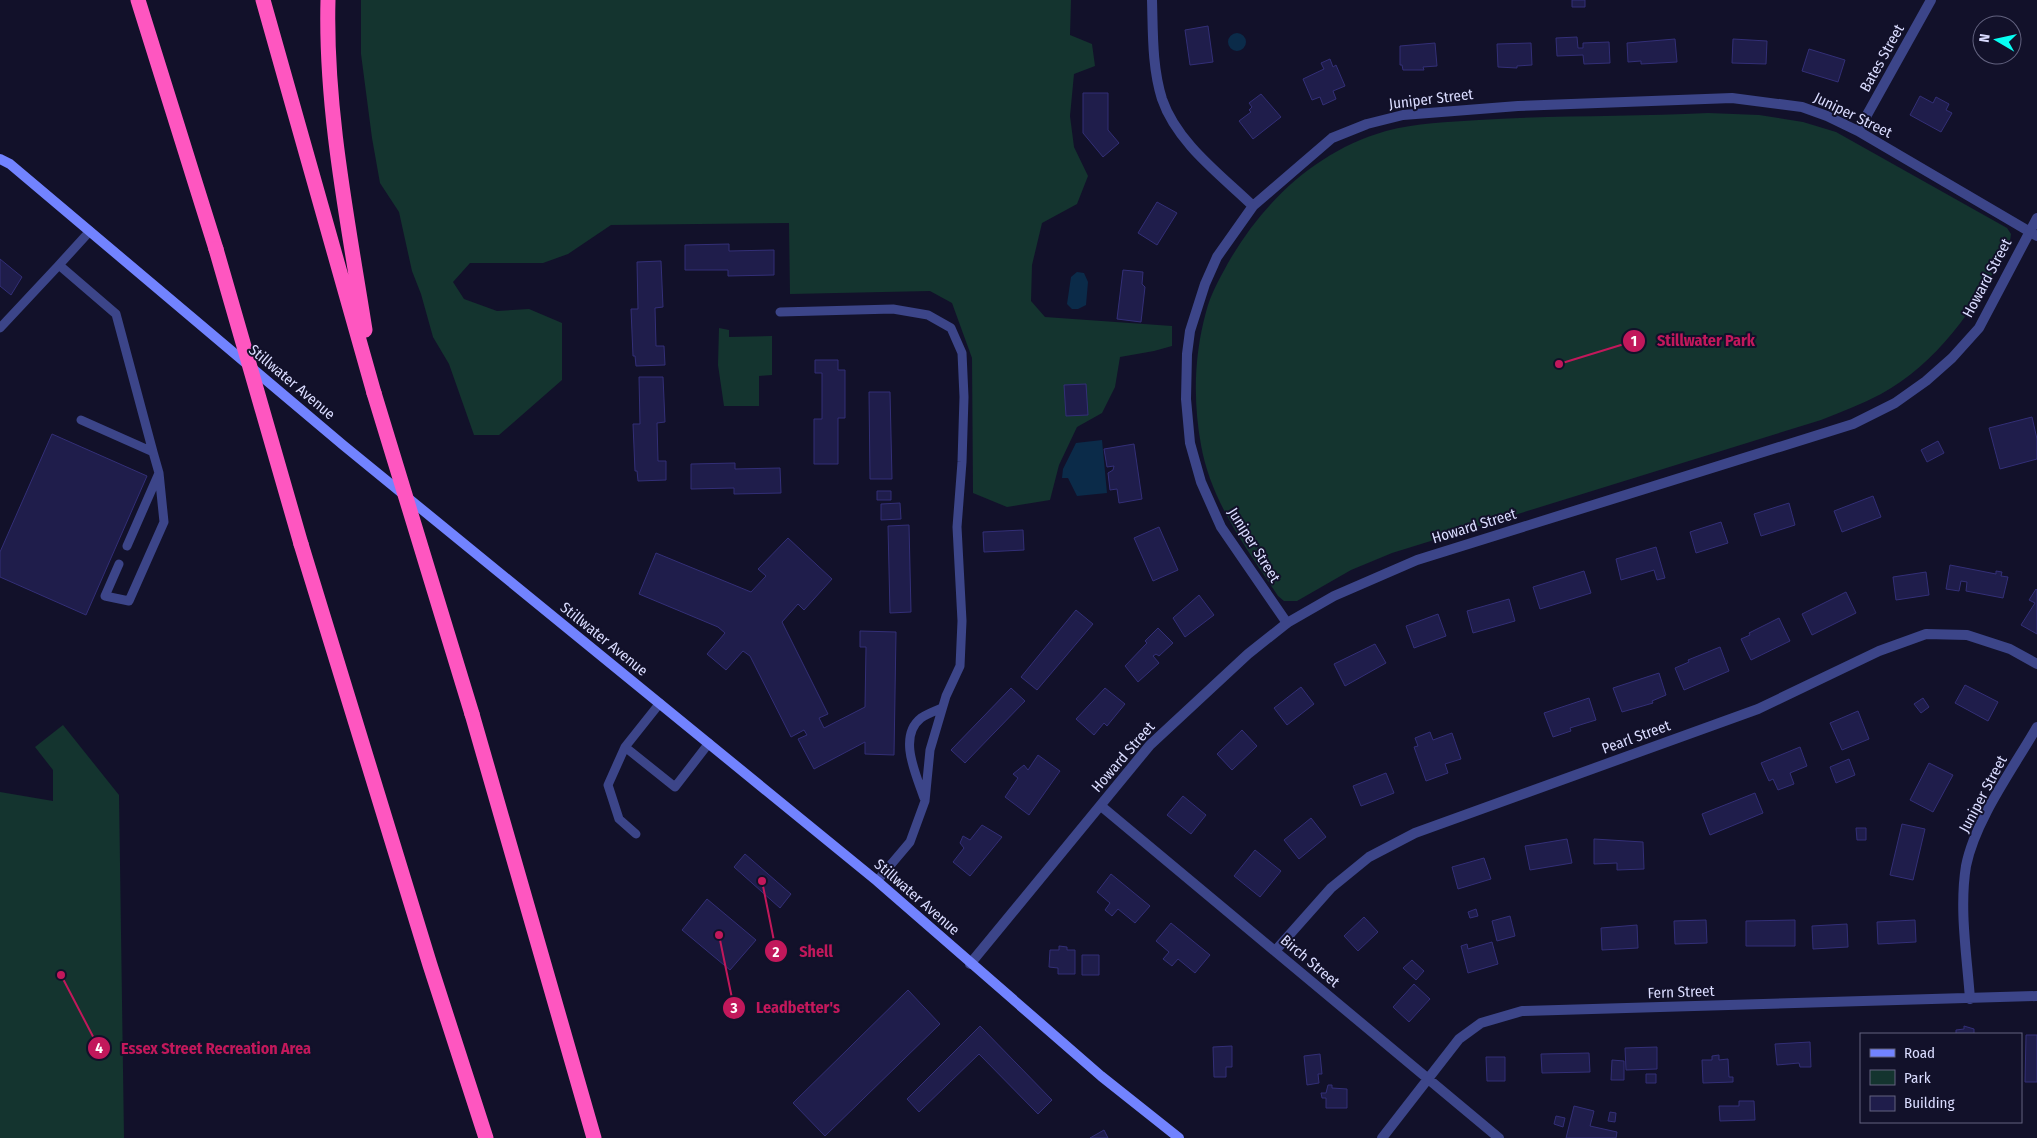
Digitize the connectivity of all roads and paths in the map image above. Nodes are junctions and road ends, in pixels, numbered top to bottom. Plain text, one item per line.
1 (138, 0) edge
2 (263, 0) edge
3 (328, 0) edge
4 (1152, 0) edge
5 (1932, 0) edge
6 (1858, 131) junction
7 (0, 150) edge
8 (0, 158) edge
9 (10, 164) junction
10 (1253, 206) junction
11 (2037, 218) edge
12 (90, 231) junction
13 (2033, 234) edge
14 (59, 265) junction
15 (780, 312) dead end
16 (0, 328) edge
17 (374, 393) junction
18 (81, 420) dead end
19 (153, 452) junction
20 (159, 473) junction
21 (127, 546) dead end
22 (119, 564) dead end
23 (1287, 623) junction
24 (2037, 664) edge
25 (660, 704) junction
26 (942, 708) junction
27 (2037, 727) edge
28 (709, 744) junction
29 (625, 747) junction
30 (925, 801) junction
31 (1101, 806) junction
32 (636, 834) dead end
33 (877, 881) junction
34 (1275, 951) junction
35 (970, 964) junction
36 (2037, 996) edge
37 (1970, 999) junction
38 (1428, 1080) junction
39 (486, 1138) edge
40 (594, 1138) edge
41 (1179, 1138) edge
42 (1382, 1138) edge
43 (1499, 1138) edge

1 - 39 highway, bridge
2 - 17 highway
3 - 17 highway
4 - 10 street
5 - 6 street, Bates Street
6 - 10 street, Juniper Street
6 - 13 street, Juniper Street
7 - 9 main road, Stillwater Avenue
8 - 9 main road, Stillwater Avenue
9 - 12 main road, Stillwater Avenue
10 - 23 street, Juniper Street
11 - 13 street, Howard Street
12 - 14 lane
12 - 25 main road, Stillwater Avenue
13 - 23 street, Howard Street
14 - 16 lane
14 - 19 lane
15 - 26 lane
17 - 40 highway, bridge
18 - 19 lane
19 - 20 lane
20 - 21 lane
20 - 22 lane
23 - 31 street, Howard Street
24 - 34 street, Pearl Street
25 - 28 main road, Stillwater Avenue
25 - 29 lane
26 - 30 lane
26 - 30 lane
27 - 37 street, Juniper Street
28 - 29 lane
28 - 33 main road, Stillwater Avenue
29 - 32 lane
30 - 33 lane
31 - 34 street, Birch Street
31 - 35 street, Howard Street
33 - 35 main road, Stillwater Avenue
34 - 38 street, Birch Street
35 - 41 main road, Stillwater Avenue
36 - 37 street, Fern Street
37 - 38 street, Fern Street
38 - 42 street, Fern Street
38 - 43 street, Birch Street

